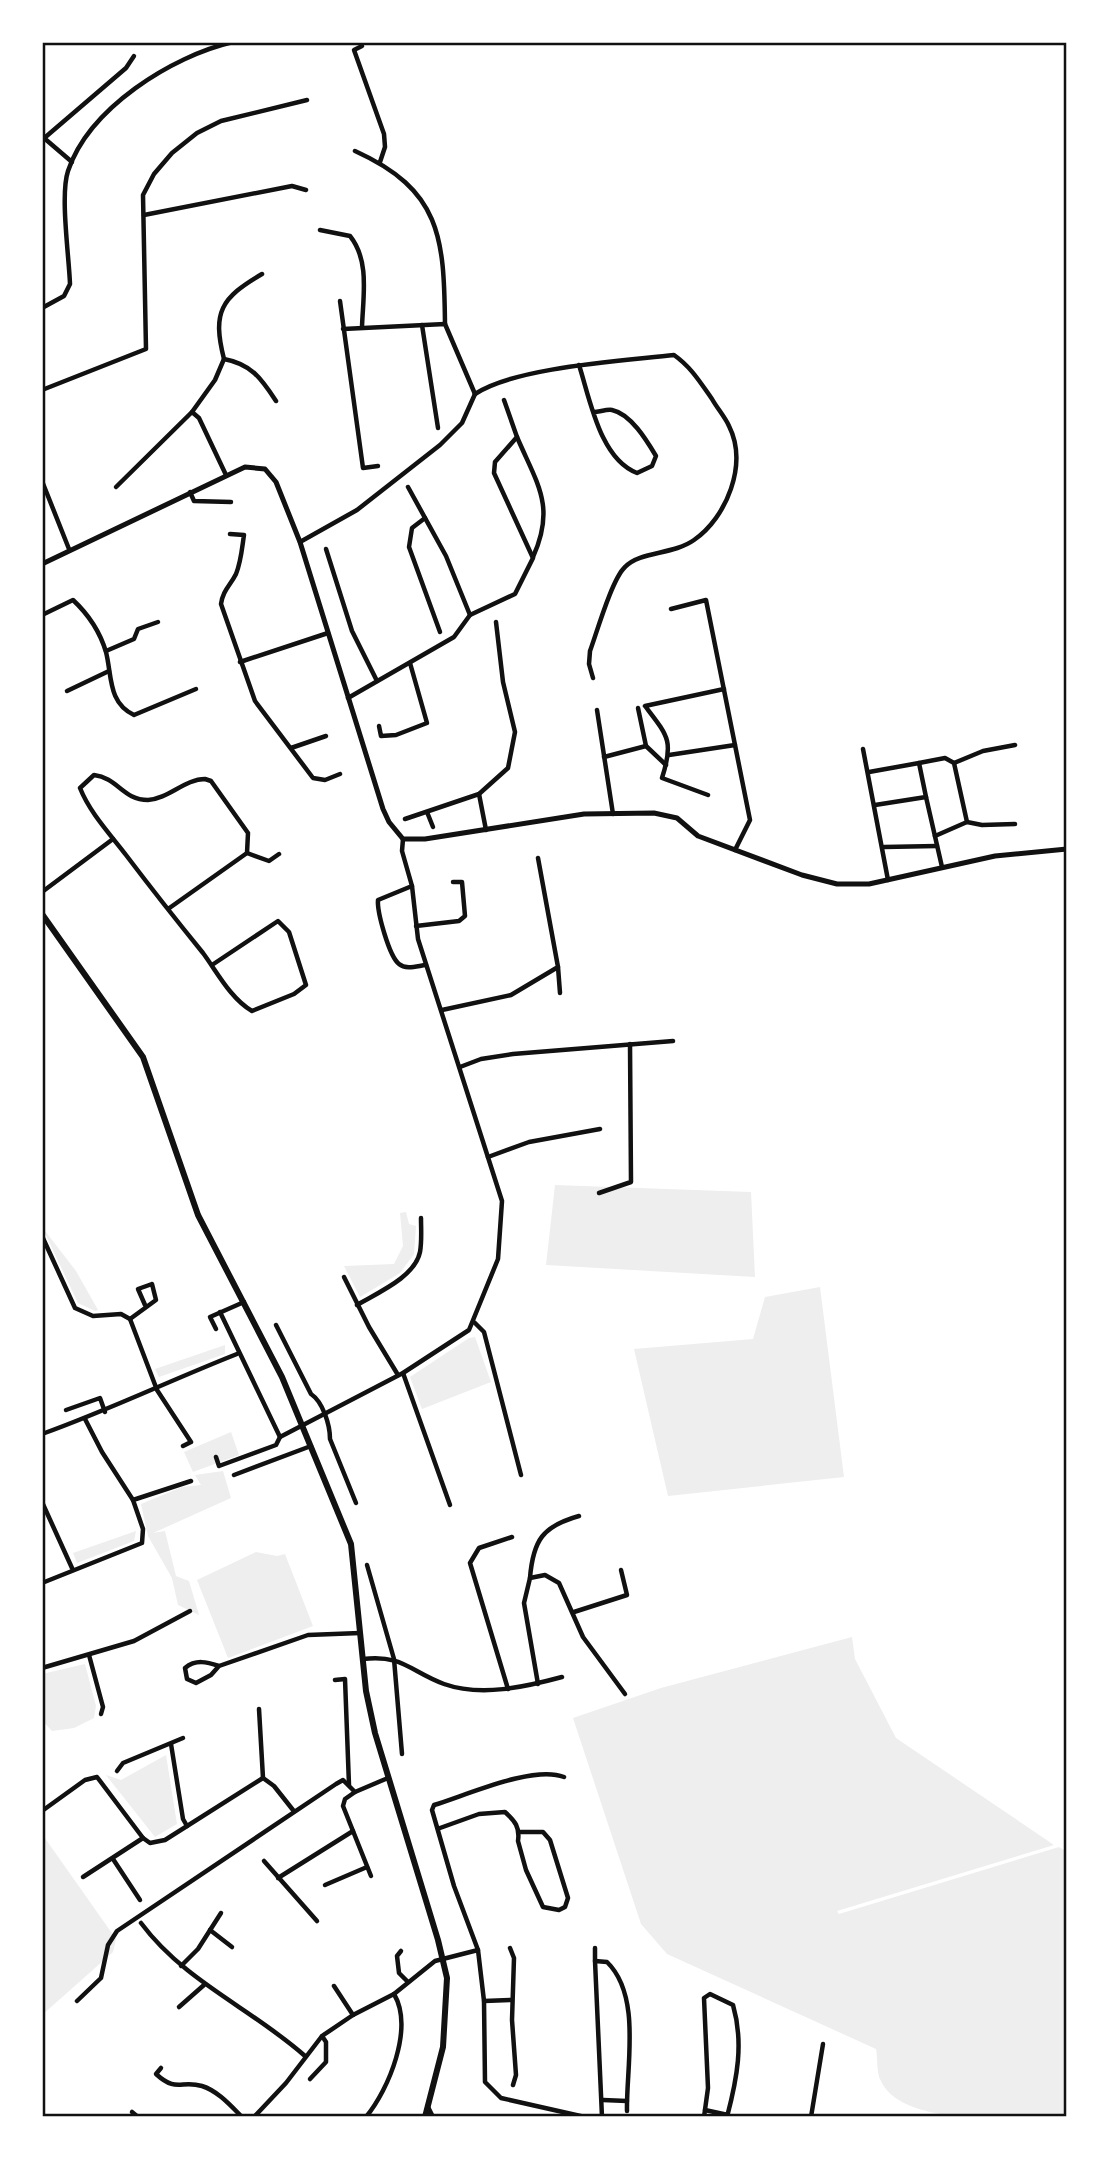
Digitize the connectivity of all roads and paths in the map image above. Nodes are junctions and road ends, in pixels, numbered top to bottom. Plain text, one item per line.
1 (233, 42) edge
2 (362, 46) dead end
3 (134, 56) dead end
4 (307, 100) dead end
5 (43, 139) edge
6 (355, 151) dead end
7 (72, 162) junction
8 (380, 162) junction
9 (306, 190) dead end
10 (144, 215) junction
11 (320, 230) dead end
12 (262, 274) dead end
13 (340, 301) dead end
14 (42, 308) edge
15 (445, 324) junction
16 (422, 325) junction
17 (362, 327) junction
18 (343, 329) junction
19 (224, 359) junction
20 (579, 365) junction
21 (42, 390) edge
22 (475, 394) junction
23 (504, 400) dead end
24 (276, 401) dead end
25 (192, 412) junction
26 (594, 412) junction
27 (438, 428) dead end
28 (517, 437) junction
29 (378, 466) dead end
30 (226, 475) junction
31 (42, 481) edge
32 (116, 487) dead end
33 (408, 487) dead end
34 (190, 492) junction
35 (231, 502) dead end
36 (425, 518) junction
37 (230, 534) dead end
38 (300, 541) junction
39 (69, 549) junction
40 (326, 549) dead end
41 (533, 558) junction
42 (42, 564) edge
43 (671, 609) dead end
44 (42, 615) edge
45 (471, 615) junction
46 (158, 622) dead end
47 (496, 622) dead end
48 (440, 632) dead end
49 (328, 633) junction
50 (106, 650) junction
51 (240, 662) junction
52 (410, 663) junction
53 (109, 671) junction
54 (593, 678) dead end
55 (377, 681) junction
56 (196, 689) dead end
57 (723, 689) junction
58 (67, 691) dead end
59 (348, 698) junction
60 (638, 708) dead end
61 (597, 710) dead end
62 (379, 726) dead end
63 (326, 736) dead end
64 (735, 745) junction
65 (1015, 745) dead end
66 (646, 746) junction
67 (291, 748) junction
68 (863, 749) dead end
69 (669, 755) junction
70 (604, 757) junction
71 (919, 763) junction
72 (954, 763) junction
73 (666, 765) junction
74 (869, 772) junction
75 (341, 774) dead end
76 (479, 794) junction
77 (708, 795) dead end
78 (926, 797) junction
79 (876, 805) junction
80 (427, 812) junction
81 (613, 814) junction
82 (405, 819) dead end
83 (967, 822) junction
84 (1015, 824) dead end
85 (433, 827) dead end
86 (486, 830) junction
87 (935, 836) junction
88 (113, 839) junction
89 (403, 839) junction
90 (937, 846) junction
91 (884, 847) junction
92 (1067, 849) edge
93 (735, 850) junction
94 (247, 853) junction
95 (279, 854) dead end
96 (538, 858) dead end
97 (942, 867) junction
98 (888, 880) junction
99 (453, 883) dead end
100 (412, 886) junction
101 (42, 892) edge
102 (168, 909) junction
103 (42, 914) edge
104 (416, 926) junction
105 (212, 965) junction
106 (426, 965) junction
107 (558, 967) junction
108 (560, 993) dead end
109 (442, 1010) junction
110 (673, 1041) dead end
111 (630, 1044) junction
112 (460, 1067) junction
113 (600, 1129) dead end
114 (488, 1157) junction
115 (599, 1193) dead end
116 (421, 1218) dead end
117 (42, 1236) edge
118 (344, 1278) dead end
119 (244, 1302) junction
120 (145, 1305) junction
121 (358, 1305) junction
122 (220, 1312) junction
123 (130, 1319) junction
124 (475, 1323) junction
125 (276, 1325) dead end
126 (216, 1329) dead end
127 (237, 1354) junction
128 (401, 1374) junction
129 (157, 1390) junction
130 (66, 1410) dead end
131 (106, 1412) junction
132 (323, 1413) junction
133 (86, 1419) junction
134 (302, 1425) junction
135 (42, 1434) edge
136 (280, 1437) junction
137 (183, 1446) dead end
138 (311, 1446) junction
139 (216, 1458) dead end
140 (234, 1475) dead end
141 (521, 1475) dead end
142 (191, 1481) dead end
143 (133, 1500) junction
144 (42, 1502) edge
145 (356, 1503) dead end
146 (450, 1504) dead end
147 (579, 1516) dead end
148 (512, 1538) dead end
149 (367, 1565) dead end
150 (72, 1568) junction
151 (621, 1570) dead end
152 (530, 1577) junction
153 (42, 1583) edge
154 (190, 1611) dead end
155 (574, 1612) junction
156 (361, 1633) junction
157 (89, 1655) junction
158 (363, 1659) junction
159 (394, 1659) junction
160 (219, 1666) junction
161 (42, 1668) edge
162 (562, 1677) dead end
163 (335, 1680) dead end
164 (538, 1684) junction
165 (508, 1689) junction
166 (625, 1694) dead end
167 (259, 1709) dead end
168 (101, 1714) dead end
169 (183, 1738) dead end
170 (171, 1744) junction
171 (402, 1754) dead end
172 (117, 1771) dead end
173 (564, 1777) dead end
174 (262, 1778) junction
175 (388, 1778) junction
176 (349, 1786) junction
177 (355, 1792) junction
178 (42, 1811) edge
179 (293, 1811) junction
180 (187, 1826) junction
181 (440, 1828) junction
182 (353, 1830) junction
183 (520, 1832) junction
184 (143, 1838) junction
185 (113, 1859) junction
186 (264, 1861) dead end
187 (367, 1867) junction
188 (371, 1876) dead end
189 (83, 1877) dead end
190 (278, 1878) junction
191 (325, 1885) dead end
192 (307, 1892) dead end
193 (299, 1899) junction
194 (140, 1900) dead end
195 (221, 1913) dead end
196 (317, 1921) dead end
197 (141, 1923) dead end
198 (210, 1930) junction
199 (232, 1947) dead end
200 (510, 1948) dead end
201 (595, 1948) dead end
202 (478, 1950) junction
203 (401, 1951) dead end
204 (443, 1958) junction
205 (595, 1961) junction
206 (181, 1966) junction
207 (408, 1982) junction
208 (204, 1985) junction
209 (334, 1986) dead end
210 (394, 1994) junction
211 (512, 2000) junction
212 (77, 2001) dead end
213 (484, 2001) junction
214 (178, 2007) dead end
215 (353, 2015) junction
216 (322, 2036) junction
217 (823, 2044) dead end
218 (305, 2056) junction
219 (161, 2068) dead end
220 (310, 2079) dead end
221 (513, 2084) dead end
222 (603, 2101) junction
223 (627, 2101) junction
224 (428, 2106) junction
225 (627, 2110) dead end
226 (705, 2110) junction
227 (132, 2112) dead end
228 (727, 2116) edge
229 (138, 2117) edge
230 (242, 2117) edge
231 (254, 2117) edge
232 (366, 2117) edge
233 (425, 2117) edge
234 (433, 2117) edge
235 (585, 2117) edge
236 (602, 2117) edge
237 (704, 2117) edge
238 (811, 2117) edge

1 - 7 street
2 - 8 street
3 - 5 street
4 - 10 street
5 - 7 street
6 - 8 street
7 - 14 street
8 - 15 street
9 - 10 street
10 - 21 street
11 - 17 street
12 - 19 street
13 - 18 street
15 - 16 street
15 - 22 street
16 - 17 street
16 - 27 street
17 - 18 street
18 - 29 street
19 - 24 street
19 - 25 street
20 - 22 street
20 - 26 street
20 - 54 street
22 - 38 street
23 - 28 street
25 - 30 street
25 - 32 street
26 - 26 street
28 - 41 street
28 - 41 street
30 - 34 street
30 - 38 street
31 - 39 street
33 - 36 street
34 - 35 street
34 - 39 street
36 - 45 street
36 - 48 street
37 - 51 street
38 - 49 street
39 - 42 street
40 - 55 street
41 - 45 street
43 - 57 street
44 - 50 street
45 - 52 street
46 - 50 street
47 - 76 street
49 - 51 street
49 - 59 street
50 - 53 street
51 - 67 street
52 - 55 street
52 - 62 street
53 - 56 street
53 - 58 street
55 - 59 street
57 - 64 street
57 - 69 street
59 - 89 street
60 - 66 street
61 - 70 street
63 - 67 street
64 - 69 street
64 - 93 street
65 - 72 street
66 - 70 street
66 - 73 street
67 - 75 street
68 - 74 street
69 - 73 street
70 - 81 street
71 - 72 street
71 - 74 street
71 - 78 street
72 - 83 street
73 - 77 street
74 - 79 street
76 - 80 street
76 - 86 street
78 - 79 street
78 - 87 street
79 - 91 street
80 - 82 street
80 - 85 street
81 - 86 street
81 - 93 street
83 - 84 street
83 - 87 street
86 - 89 street
87 - 90 street
88 - 94 street
88 - 101 street
88 - 102 street
89 - 100 street
90 - 91 street
90 - 97 street
91 - 98 street
92 - 97 street
93 - 98 street
94 - 95 street
94 - 102 street
96 - 107 street
97 - 98 street
99 - 104 street
100 - 104 street
100 - 106 street
102 - 105 street
103 - 119 main road
104 - 106 street
105 - 105 street
106 - 109 street
107 - 108 street
107 - 109 street
109 - 112 street
110 - 111 street
111 - 112 street
111 - 115 street
112 - 114 street
113 - 114 street
114 - 124 street
116 - 121 street
117 - 123 street
118 - 121 street
119 - 122 street
119 - 134 main road
120 - 120 street
120 - 123 street
121 - 128 street
122 - 126 street
122 - 127 street
123 - 129 street
124 - 128 street
124 - 141 street
125 - 132 street
127 - 129 street
127 - 136 street
128 - 132 street
128 - 146 street
129 - 131 street
129 - 137 street
130 - 131 street
131 - 133 street
132 - 134 street
132 - 145 street
133 - 135 street
133 - 143 street
134 - 136 street
134 - 138 main road
136 - 139 street
138 - 140 street
138 - 156 main road
142 - 143 street
143 - 150 street
144 - 150 street
147 - 152 street
148 - 165 street
149 - 159 street
150 - 153 street
151 - 155 street
152 - 155 street
152 - 164 street
154 - 157 street
155 - 166 street
156 - 158 main road
156 - 160 street
157 - 161 street
157 - 168 street
158 - 159 street
158 - 175 main road
159 - 165 street
159 - 171 street
160 - 160 street
162 - 164 street
163 - 176 street
164 - 165 street
167 - 174 street
169 - 170 street
170 - 172 street
170 - 180 street
173 - 181 street
174 - 179 street
174 - 180 street
175 - 177 street
175 - 204 main road
176 - 177 street
176 - 179 street
177 - 182 street
178 - 184 street
179 - 212 street
180 - 184 street
181 - 183 street
181 - 202 street
182 - 187 street
182 - 190 street
183 - 183 street
184 - 185 street
185 - 189 street
185 - 194 street
186 - 190 street
187 - 188 street
187 - 191 street
190 - 193 street
192 - 193 street
193 - 196 street
195 - 198 street
197 - 206 street
198 - 199 street
198 - 206 street
200 - 211 street
201 - 205 street
202 - 204 street
202 - 213 street
203 - 207 street
204 - 207 street
204 - 224 main road
205 - 222 street
205 - 223 street
206 - 208 street
207 - 210 street
208 - 214 street
208 - 218 street
209 - 215 street
210 - 215 street
210 - 232 street
211 - 213 street
211 - 221 street
213 - 235 street
215 - 216 street
216 - 218 street
216 - 220 street
217 - 238 street
218 - 231 street
219 - 230 street
222 - 223 street
222 - 236 street
223 - 225 street
224 - 233 main road
224 - 234 street
226 - 228 street
226 - 228 street
226 - 237 street
227 - 229 street

